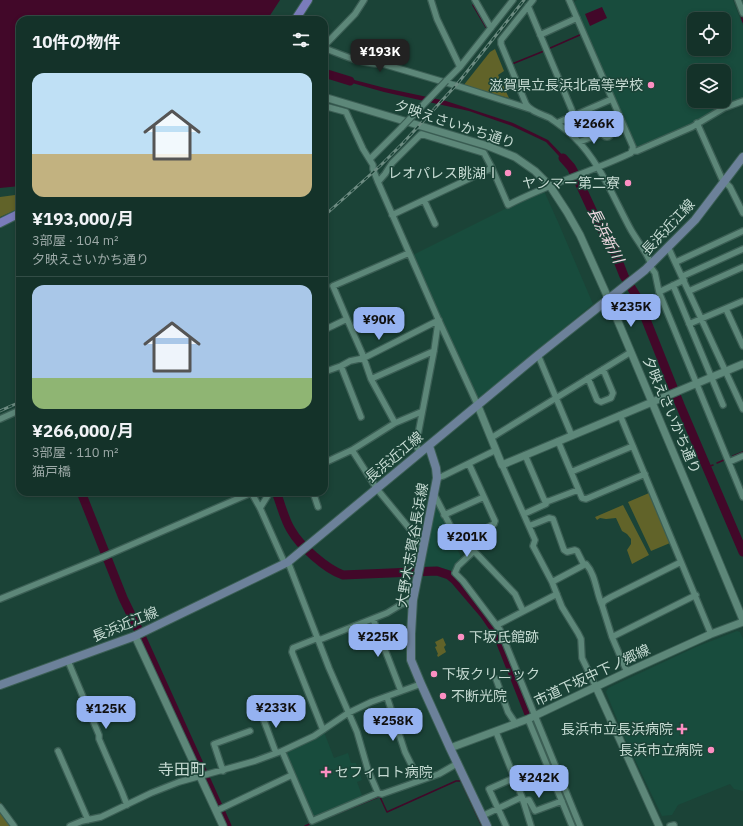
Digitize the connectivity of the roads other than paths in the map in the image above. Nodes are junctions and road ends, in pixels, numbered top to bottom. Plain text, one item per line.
1 (308, 0) edge
2 (364, 0) edge
3 (431, 0) edge
4 (475, 0) edge
5 (513, 0) edge
6 (533, 0) edge
7 (569, 0) edge
8 (738, 0) edge
9 (528, 6) junction
10 (743, 13) edge
11 (298, 16) edge
12 (577, 18) junction
13 (490, 28) junction
14 (540, 35) junction
15 (328, 43) edge
16 (328, 49) edge
17 (460, 67) junction
18 (328, 97) edge
19 (612, 99) junction
20 (743, 101) edge
21 (328, 107) edge
22 (532, 110) junction
23 (574, 115) junction
24 (557, 123) junction
25 (697, 123) junction
26 (603, 133) dead end
27 (579, 142) junction
28 (633, 151) junction
29 (743, 157) edge
30 (370, 159) junction
31 (492, 168) junction
32 (595, 168) junction
33 (725, 181) junction
34 (378, 182) junction
35 (554, 184) junction
36 (424, 200) junction
37 (741, 204) edge
38 (743, 212) edge
39 (392, 214) junction
40 (16, 215) edge
41 (0, 223) edge
42 (435, 224) dead end
43 (743, 231) edge
44 (668, 247) junction
45 (743, 249) edge
46 (409, 253) junction
47 (676, 262) junction
48 (649, 267) junction
49 (743, 267) edge
50 (683, 278) junction
51 (673, 285) junction
52 (689, 291) junction
53 (659, 292) junction
54 (612, 297) junction
55 (743, 301) edge
56 (726, 309) junction
57 (347, 319) junction
58 (702, 319) junction
59 (439, 321) junction
60 (689, 324) junction
61 (328, 328) edge
62 (743, 346) edge
63 (434, 351) junction
64 (631, 352) junction
65 (538, 355) junction
66 (364, 358) junction
67 (743, 364) edge
68 (341, 366) junction
69 (603, 369) junction
70 (328, 371) edge
71 (726, 371) junction
72 (712, 377) junction
73 (588, 378) junction
74 (371, 379) junction
75 (695, 384) junction
76 (556, 398) junction
77 (656, 401) junction
78 (723, 405) dead end
79 (478, 406) junction
80 (743, 409) edge
81 (16, 412) edge
82 (421, 412) junction
83 (620, 415) junction
84 (361, 417) dead end
85 (0, 419) edge
86 (395, 423) junction
87 (572, 436) junction
88 (491, 438) junction
89 (558, 441) junction
90 (429, 446) junction
91 (633, 446) junction
92 (352, 450) junction
93 (496, 450) junction
94 (420, 453) junction
95 (525, 455) junction
96 (743, 456) edge
97 (328, 461) edge
98 (729, 462) junction
99 (469, 464) junction
100 (502, 465) junction
101 (571, 472) junction
102 (645, 474) junction
103 (437, 478) junction
104 (741, 484) edge
105 (377, 489) junction
106 (578, 490) junction
107 (434, 494) junction
108 (244, 496) edge
109 (253, 496) edge
110 (268, 496) edge
111 (314, 496) edge
112 (484, 497) junction
113 (743, 497) edge
114 (545, 501) junction
115 (318, 507) dead end
116 (260, 508) junction
117 (524, 514) junction
118 (444, 515) junction
119 (530, 526) junction
120 (468, 538) junction
121 (423, 545) junction
122 (474, 552) junction
123 (681, 562) junction
124 (287, 563) junction
125 (584, 565) junction
126 (552, 582) junction
127 (557, 594) junction
128 (696, 595) junction
129 (0, 599) edge
130 (413, 602) junction
131 (602, 605) junction
132 (523, 611) junction
133 (373, 619) junction
134 (743, 621) edge
135 (497, 625) junction
136 (711, 634) junction
137 (135, 636) junction
138 (612, 638) junction
139 (318, 639) junction
140 (68, 661) junction
141 (627, 672) junction
142 (496, 679) dead end
143 (421, 684) junction
144 (0, 685) edge
145 (596, 687) junction
146 (401, 691) junction
147 (386, 697) junction
148 (260, 710) dead end
149 (348, 713) junction
150 (531, 718) junction
151 (516, 724) junction
152 (323, 730) junction
153 (250, 731) dead end
154 (496, 732) junction
155 (450, 748) junction
156 (58, 750) dead end
157 (282, 751) junction
158 (276, 753) junction
159 (458, 763) junction
160 (223, 771) junction
161 (292, 775) junction
162 (203, 776) junction
163 (514, 778) junction
164 (419, 780) junction
165 (378, 793) junction
166 (523, 799) junction
167 (562, 801) junction
168 (127, 805) junction
169 (0, 807) edge
170 (497, 808) junction
171 (218, 809) junction
172 (482, 816) junction
173 (88, 820) junction
174 (14, 826) edge
175 (70, 826) edge
176 (223, 826) edge
177 (487, 826) edge
178 (506, 826) edge
179 (531, 826) edge
180 (572, 826) edge
181 (580, 826) edge
182 (659, 826) edge

1 - 11 main road
2 - 15 street
3 - 17 street
4 - 13 street
5 - 13 street
6 - 9 street
7 - 12 street
8 - 10 street
9 - 14 street
9 - 22 street
12 - 14 street
12 - 19 street
13 - 17 street
14 - 23 street
16 - 22 street
17 - 30 street, bridge
18 - 35 street, 夕映えさいかち通り
19 - 23 street
19 - 28 street
20 - 25 street
21 - 30 street
22 - 24 street
23 - 24 street
24 - 27 street
25 - 28 street
25 - 33 street
26 - 27 street
27 - 32 street
28 - 32 street
29 - 33 main road, 長浜近江線
30 - 34 street
31 - 34 street
31 - 35 street
31 - 36 street
32 - 35 street
32 - 48 street
33 - 37 street
33 - 44 main road, 長浜近江線
34 - 39 street
35 - 54 street, 夕映えさいかち通り
36 - 39 street
36 - 42 street
37 - 38 street
39 - 46 street
40 - 41 main road
43 - 47 street
44 - 47 street
44 - 48 main road, 長浜近江線
45 - 50 street
46 - 57 street
46 - 59 street
47 - 50 street
48 - 53 street
48 - 54 main road, 長浜近江線
49 - 52 street
50 - 51 street
50 - 52 street
51 - 53 street
51 - 60 street
52 - 58 street
53 - 75 street
54 - 64 street, 夕映えさいかち通り
54 - 65 main road, 長浜近江線
55 - 56 street
56 - 58 street
56 - 62 street
57 - 61 street
57 - 66 street
58 - 60 street
58 - 71 street
59 - 63 street
59 - 66 street
59 - 79 street
60 - 72 street
63 - 74 street
63 - 82 street
64 - 69 street
64 - 77 street, 夕映えさいかち通り
65 - 76 street
65 - 79 main road, 長浜近江線
66 - 68 street
66 - 74 street
67 - 71 street
68 - 70 street
68 - 84 street
69 - 73 street
69 - 73 street
71 - 72 street
71 - 80 street
72 - 75 street
72 - 78 street
73 - 76 street
74 - 86 street
75 - 77 street
75 - 98 street
76 - 87 street
76 - 88 street
77 - 83 street
77 - 134 street, 夕映えさいかち通り
79 - 88 street
79 - 90 main road, 長浜近江線
81 - 85 street
82 - 86 street
82 - 94 street
83 - 87 street
83 - 91 street
86 - 92 street
87 - 89 street
88 - 93 street
89 - 95 street
89 - 101 street
90 - 94 main road, 長浜近江線
90 - 103 main road, 大野木志賀谷長浜線
91 - 101 street
91 - 102 street
92 - 97 street
92 - 105 street
93 - 99 street
93 - 100 street
94 - 105 main road, 長浜近江線
95 - 100 street
95 - 114 street
96 - 98 street
98 - 104 street
99 - 103 street
99 - 112 street
100 - 117 street
101 - 106 street
102 - 106 street
102 - 123 street
103 - 107 main road, 大野木志賀谷長浜線
104 - 113 street
105 - 121 street
105 - 124 main road, 長浜近江線
106 - 114 street
107 - 118 street
107 - 121 main road, 大野木志賀谷長浜線
108 - 129 street
109 - 116 street
110 - 116 street
111 - 115 street
112 - 118 street
112 - 120 street
114 - 117 street
116 - 124 street
117 - 119 street
118 - 120 street
119 - 125 street
119 - 126 street
120 - 122 street
121 - 130 main road, 大野木志賀谷長浜線
122 - 132 street
122 - 135 street
123 - 128 street
123 - 131 street
124 - 137 main road, 長浜近江線
124 - 139 street
125 - 126 street
125 - 131 street
126 - 127 street
127 - 132 street
127 - 145 street
128 - 136 street
128 - 138 street
130 - 133 street
130 - 143 main road, 大野木志賀谷長浜線
131 - 138 street
132 - 135 street
133 - 139 street
133 - 146 street
134 - 136 street, 市道下坂中下ノ郷線
135 - 150 street
136 - 141 street, 市道下坂中下ノ郷線
137 - 140 main road, 長浜近江線
137 - 162 street
138 - 141 street
139 - 149 street
139 - 152 street
140 - 144 main road, 長浜近江線
140 - 168 street
141 - 145 street, 市道下坂中下ノ郷線
142 - 151 street
143 - 146 street
143 - 155 main road, 大野木志賀谷長浜線
145 - 150 street, 市道下坂中下ノ郷線
145 - 182 street
146 - 147 street
147 - 149 street
147 - 164 street
148 - 158 street
149 - 152 street
149 - 165 street
150 - 151 street, 市道下坂中下ノ郷線
150 - 167 street
150 - 181 street
151 - 154 street, 市道下坂中下ノ郷線
152 - 157 street
153 - 160 street
154 - 155 street, 市道下坂中下ノ郷線
154 - 163 street
155 - 159 main road, 大野木志賀谷長浜線
156 - 173 street
157 - 158 street
157 - 161 street
158 - 160 street
159 - 164 street
159 - 172 main road, 大野木志賀谷長浜線
160 - 162 street
161 - 165 street
161 - 171 street
162 - 168 street
162 - 171 street
163 - 166 street
163 - 170 street
164 - 165 street
166 - 167 street
166 - 170 street
166 - 179 street
167 - 180 street
168 - 173 street
169 - 174 street
170 - 172 street
170 - 178 street
171 - 176 street
172 - 177 main road, 大野木志賀谷長浜線
173 - 175 street

